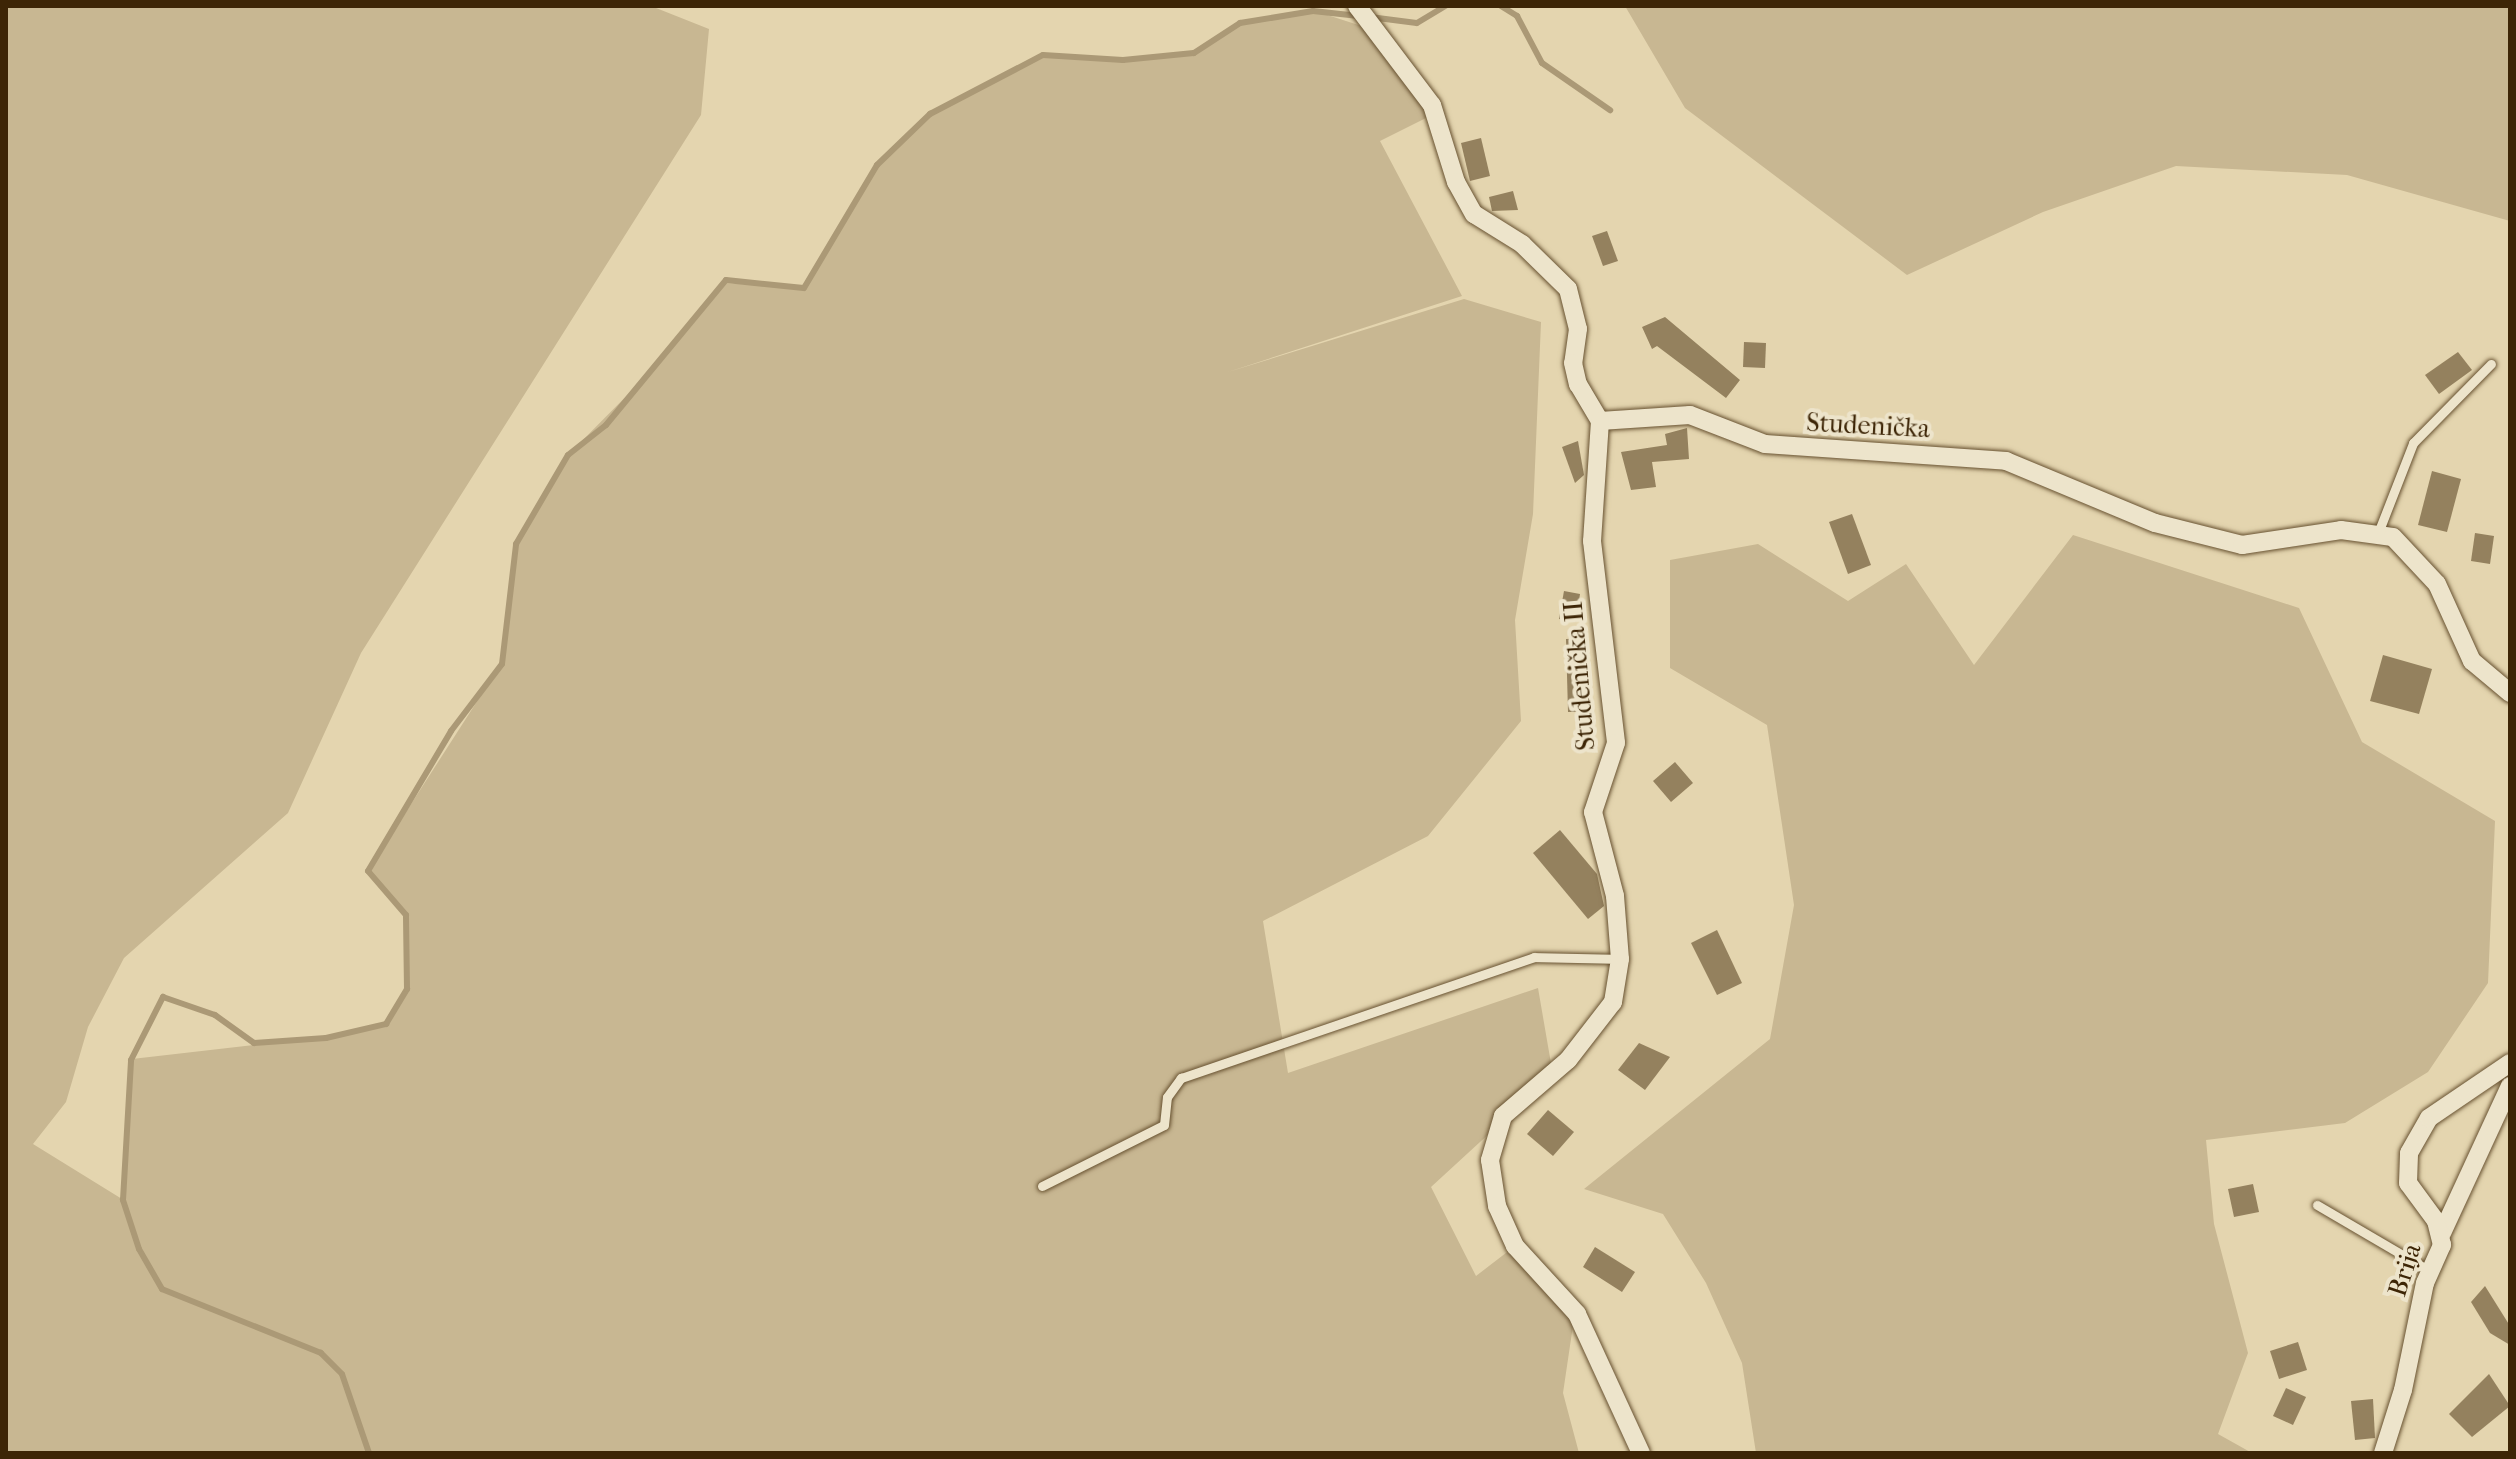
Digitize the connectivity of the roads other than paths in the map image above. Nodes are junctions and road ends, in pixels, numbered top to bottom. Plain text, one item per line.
1 (1357, 6) edge
2 (2491, 364) dead end
3 (1600, 421) junction
4 (2378, 533) junction
5 (2510, 693) edge
6 (1620, 959) junction
7 (2510, 1063) edge
8 (2510, 1086) edge
9 (1042, 1186) dead end
10 (2317, 1205) dead end
11 (2442, 1233) junction
12 (2430, 1271) junction
13 (1641, 1453) edge
14 (2383, 1453) edge

1 - 3 street
2 - 4 lane
3 - 4 street, Studenička
3 - 6 street, Studenička II
4 - 5 street, Studenička
6 - 9 lane
6 - 13 street, Studenička II
7 - 11 street, Brija
8 - 11 street
10 - 12 lane
11 - 12 street, Brija
12 - 14 street, Brija

